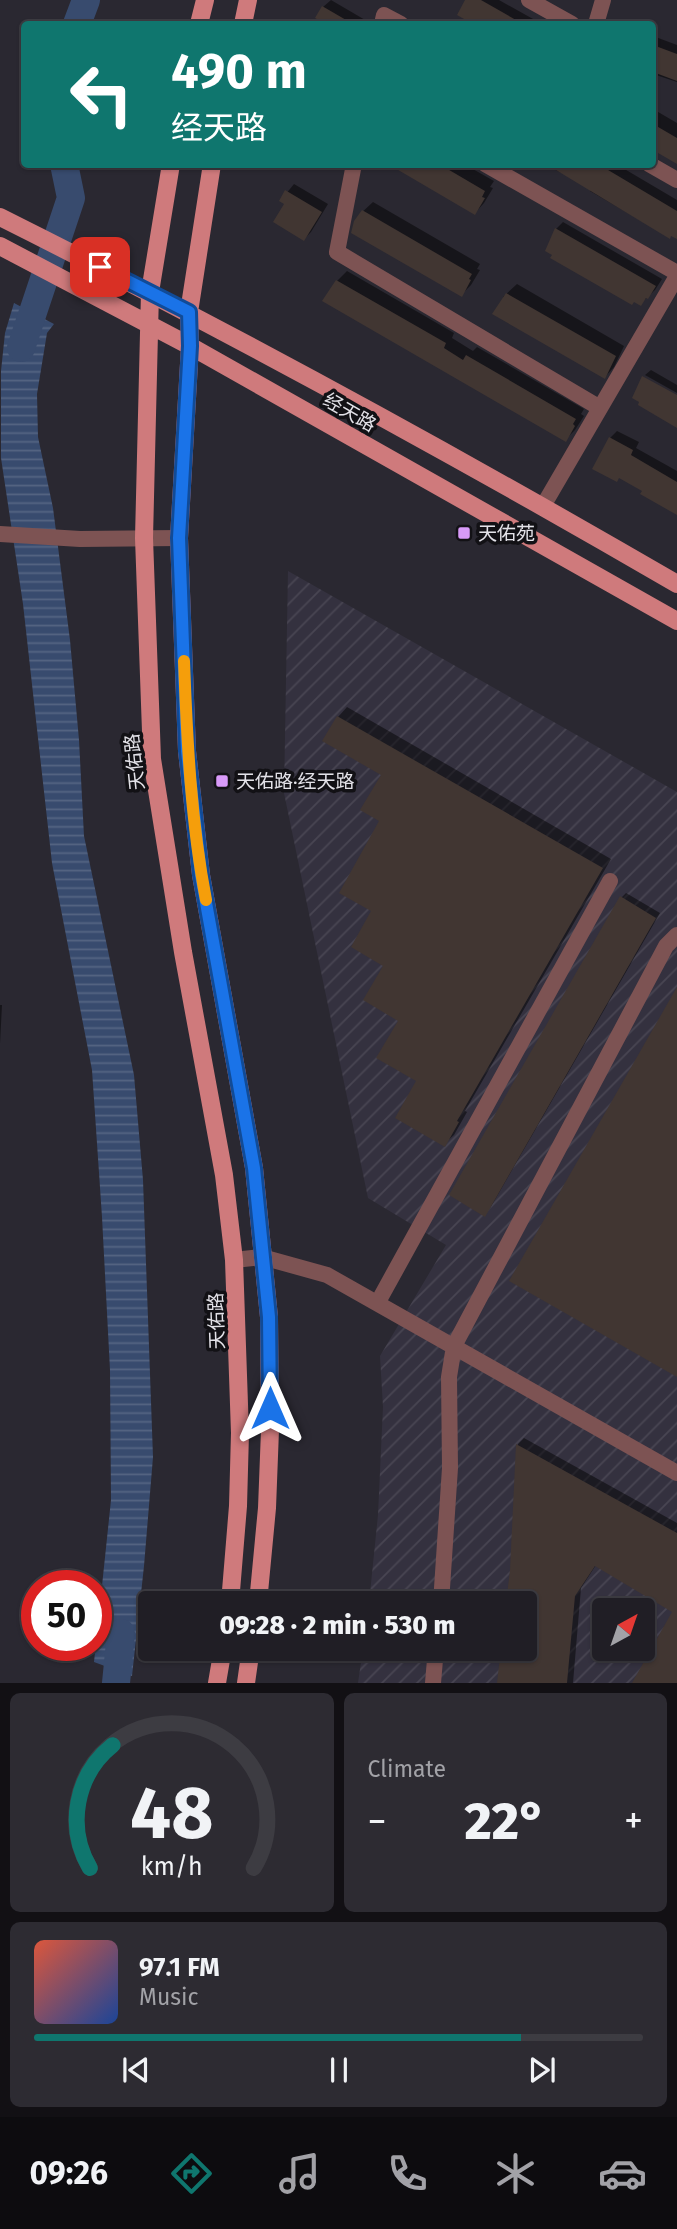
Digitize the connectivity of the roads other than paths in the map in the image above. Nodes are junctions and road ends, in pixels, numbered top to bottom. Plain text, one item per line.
1 (205, 0) edge
2 (248, 0) edge
3 (529, 0) edge
4 (603, 0) edge
5 (201, 21) edge
6 (244, 21) edge
7 (383, 21) edge
8 (395, 21) edge
9 (567, 21) edge
10 (597, 21) edge
11 (170, 168) edge
12 (211, 168) edge
13 (353, 168) edge
14 (492, 168) edge
15 (656, 168) edge
16 (677, 180) edge
17 (0, 217) edge
18 (0, 246) edge
19 (677, 274) edge
20 (150, 292) junction
21 (189, 312) junction
22 (150, 323) junction
23 (190, 346) junction
24 (600, 408) junction
25 (543, 506) junction
26 (0, 534) edge
27 (144, 538) junction
28 (179, 538) junction
29 (677, 584) edge
30 (677, 621) edge
31 (610, 881) dead end
32 (677, 935) edge
33 (262, 1257) junction
34 (234, 1260) junction
35 (378, 1302) junction
36 (454, 1346) junction
37 (677, 1473) edge
38 (231, 1591) edge
39 (259, 1591) edge
40 (442, 1591) edge
41 (221, 1661) edge
42 (249, 1661) edge
43 (435, 1661) edge
44 (217, 1683) edge
45 (246, 1683) edge
46 (433, 1683) edge

1 - 5 main road
2 - 6 main road
3 - 9 street
4 - 10 street
7 - 8 street
11 - 20 main road, 天佑路
12 - 21 main road
13 - 24 street
14 - 19 street
15 - 16 street
17 - 20 main road, 经天路
18 - 22 main road, 经天路
19 - 24 street
20 - 21 main road, 经天路
20 - 22 main road, 天佑路
21 - 23 main road
21 - 25 main road, 经天路
22 - 23 main road, 经天路
22 - 27 main road, 天佑路
23 - 28 main road
23 - 30 main road, 经天路
24 - 25 street
25 - 29 main road, 经天路
26 - 27 street
27 - 28 street
27 - 34 main road, 天佑路
28 - 33 main road
31 - 35 street
32 - 36 street
33 - 34 street
33 - 35 street
33 - 39 main road
34 - 38 main road, 天佑路
35 - 36 street
36 - 37 street
36 - 40 street
41 - 44 main road
42 - 45 main road
43 - 46 street

